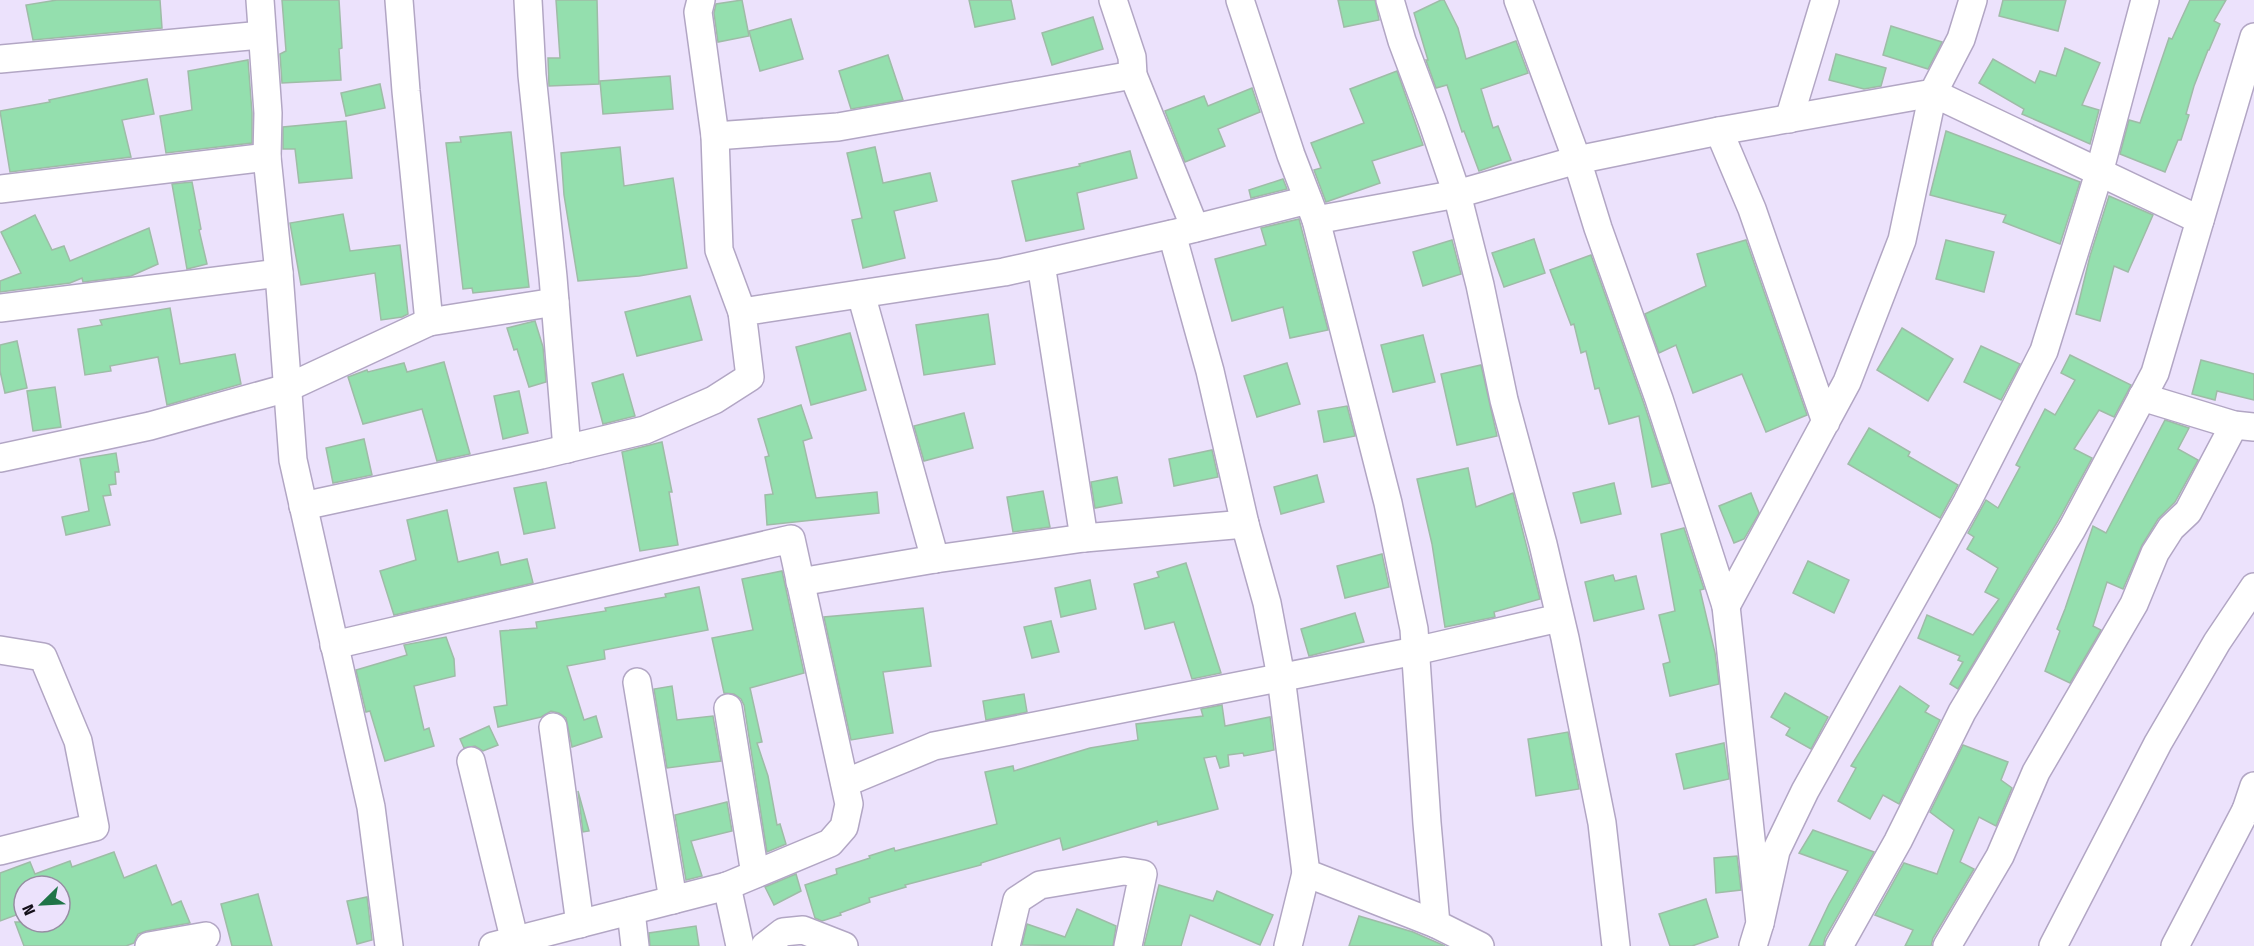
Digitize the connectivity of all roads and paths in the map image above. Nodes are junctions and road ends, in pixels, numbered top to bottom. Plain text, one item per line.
1 (260, 0) edge
2 (399, 0) edge
3 (528, 0) edge
4 (701, 0) edge
5 (1113, 0) edge
6 (1240, 0) edge
7 (1390, 0) edge
8 (1518, 0) edge
9 (1825, 0) edge
10 (1973, 0) edge
11 (2145, 0) edge
12 (262, 35) junction
13 (2254, 37) edge
14 (0, 59) edge
15 (1133, 75) junction
16 (1933, 93) junction
17 (1789, 119) junction
18 (1719, 131) junction
19 (715, 136) junction
20 (267, 157) junction
21 (1577, 160) junction
22 (2099, 173) junction
23 (0, 189) edge
24 (1457, 194) junction
25 (1312, 210) junction
26 (2200, 220) junction
27 (1184, 231) junction
28 (1041, 264) junction
29 (279, 273) junction
30 (861, 294) junction
31 (555, 302) junction
32 (0, 308) edge
33 (742, 312) junction
34 (429, 322) junction
35 (287, 388) junction
36 (2142, 397) junction
37 (1826, 422) junction
38 (2244, 426) edge
39 (567, 449) junction
40 (0, 458) edge
41 (303, 506) junction
42 (1245, 524) junction
43 (1084, 538) junction
44 (935, 559) junction
45 (800, 582) junction
46 (2252, 594) edge
47 (1726, 606) junction
48 (1559, 618) junction
49 (334, 645) junction
50 (0, 650) edge
51 (1415, 651) junction
52 (1281, 677) junction
53 (637, 682) dead end
54 (728, 708) dead end
55 (553, 727) dead end
56 (471, 761) dead end
57 (845, 783) junction
58 (2251, 802) edge
59 (0, 851) edge
60 (1306, 873) junction
61 (755, 874) junction
62 (727, 886) junction
63 (673, 900) junction
64 (631, 911) junction
65 (580, 924) junction
66 (1436, 924) junction
67 (1756, 935) edge
68 (206, 936) dead end
69 (508, 944) edge
70 (149, 946) edge
71 (389, 946) edge
72 (635, 946) edge
73 (740, 946) edge
74 (765, 946) edge
75 (844, 946) edge
76 (1006, 946) edge
77 (1128, 946) edge
78 (1288, 946) edge
79 (1480, 946) edge
80 (1616, 946) edge
81 (1839, 946) edge
82 (1947, 946) edge
83 (2053, 946) edge
84 (2175, 946) edge

1 - 12 street
2 - 34 street
3 - 31 street
4 - 19 street
5 - 15 street
6 - 25 street
7 - 24 street
8 - 21 street
9 - 17 street
10 - 16 street
11 - 22 street
12 - 14 street
12 - 20 street
13 - 26 street
15 - 19 street
15 - 27 street
16 - 17 street
16 - 22 street
16 - 37 street
17 - 18 street
18 - 21 street
18 - 37 street
19 - 33 street
20 - 23 street
20 - 29 street
21 - 24 street
21 - 47 street
22 - 26 street
22 - 67 street
24 - 25 street
24 - 48 street
25 - 27 street
25 - 51 street
26 - 36 street
27 - 28 street
27 - 42 street
28 - 30 street
28 - 43 street
29 - 32 street
29 - 35 street
30 - 33 street
30 - 44 street
31 - 34 street
31 - 39 street
33 - 39 street
34 - 35 street
35 - 40 street
35 - 41 street
36 - 38 street
36 - 81 street
37 - 47 street
38 - 82 street
39 - 41 street
41 - 49 street
42 - 43 street
42 - 52 street
43 - 44 street
44 - 45 street
45 - 49 street
45 - 57 street
46 - 83 street
47 - 67 street
48 - 51 street
48 - 80 street
49 - 71 street
50 - 59 street
51 - 52 street
51 - 66 street
52 - 57 street
52 - 60 street
53 - 63 street
54 - 61 street
55 - 65 street
56 - 69 street
57 - 61 street
58 - 84 street
60 - 66 street
60 - 78 street
61 - 62 street
62 - 63 street
62 - 73 street
63 - 64 street
64 - 65 street
64 - 72 street
65 - 69 street
66 - 79 street
68 - 70 street
74 - 75 street
76 - 77 street

